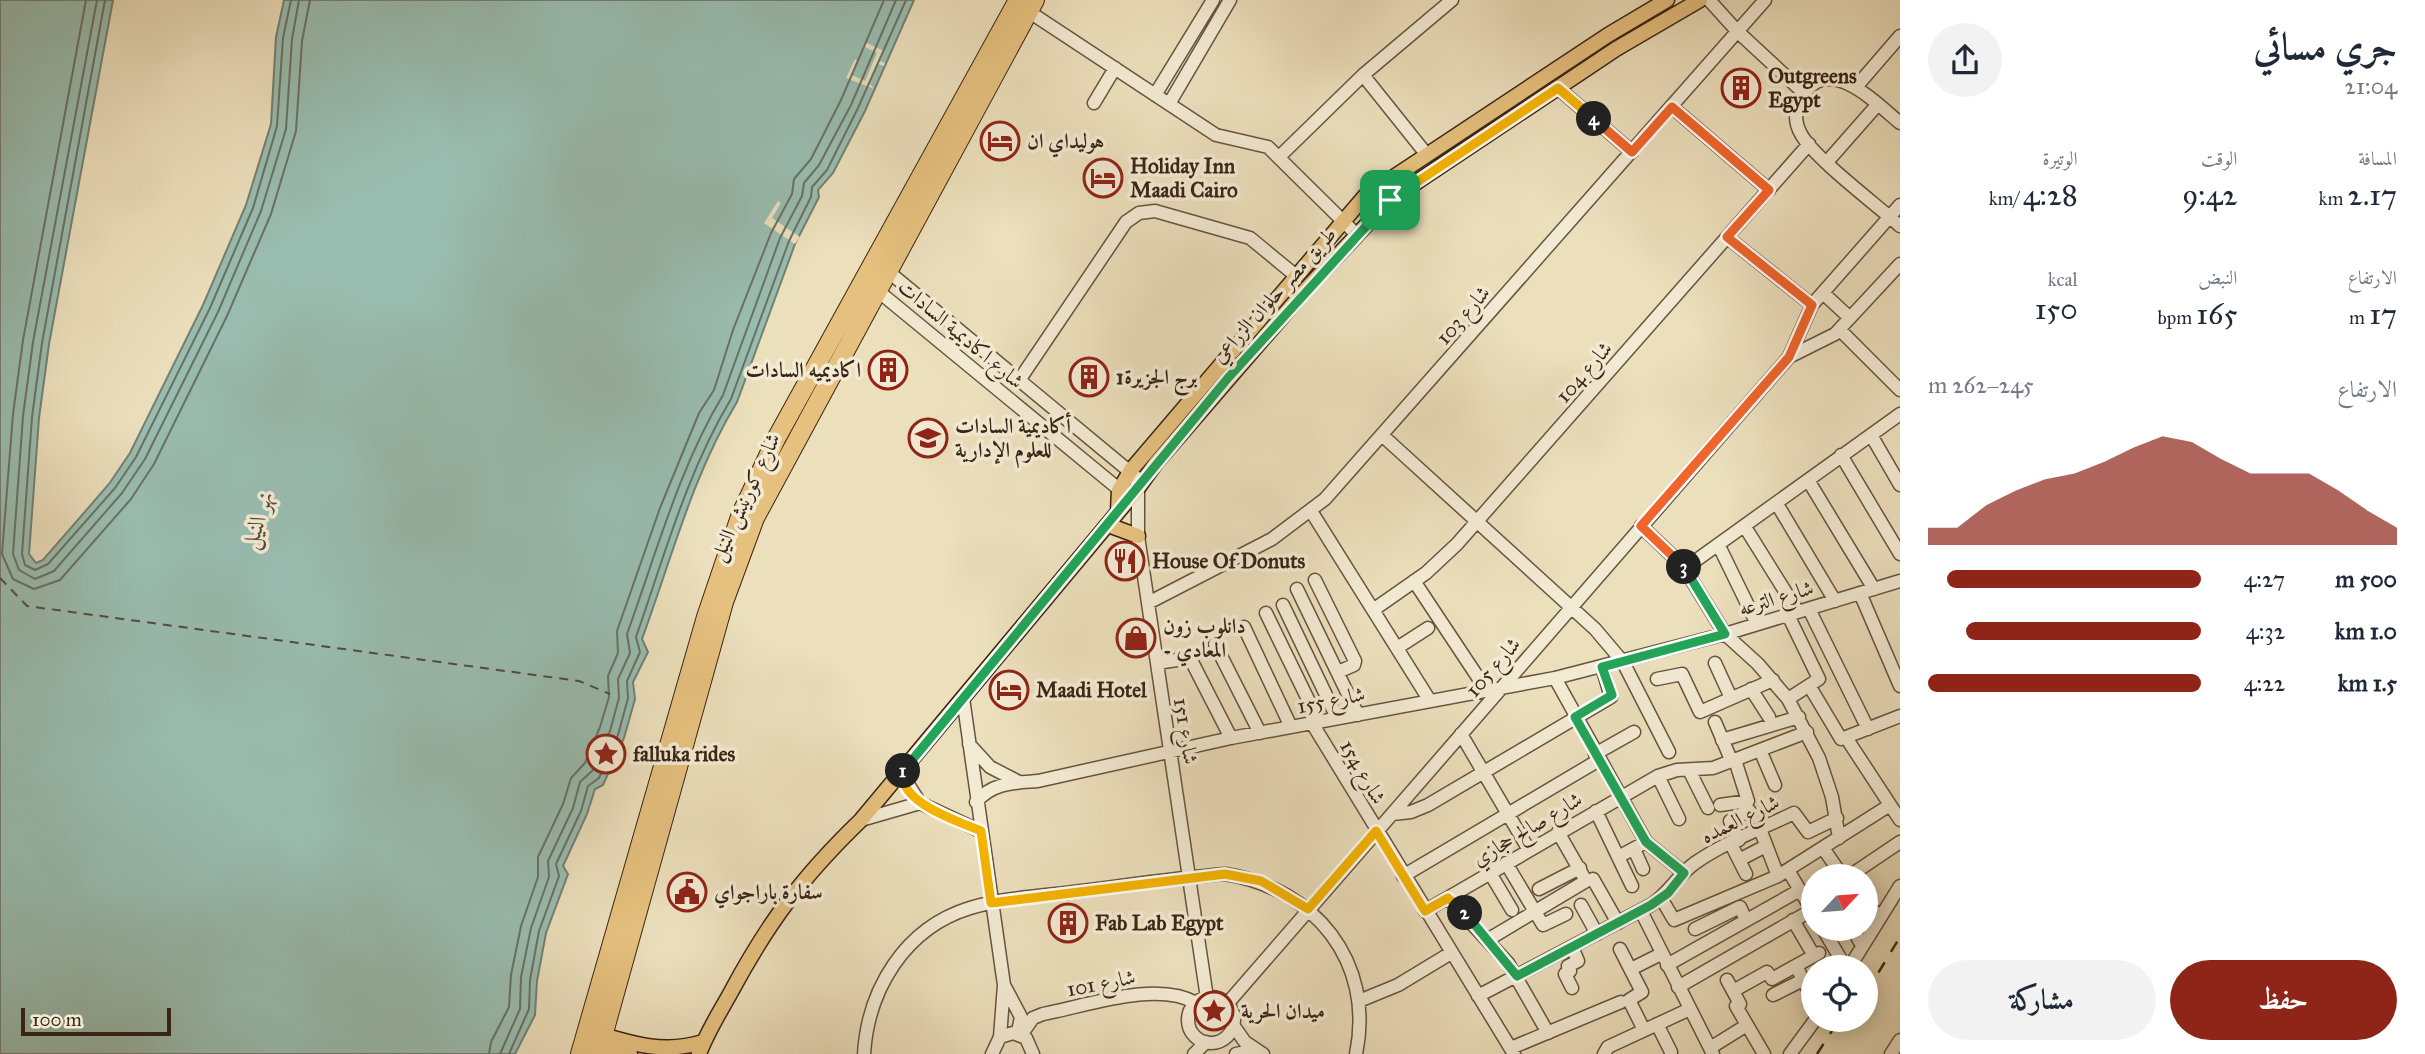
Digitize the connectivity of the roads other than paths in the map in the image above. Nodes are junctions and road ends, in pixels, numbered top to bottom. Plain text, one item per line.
1 (1213, 0) edge
2 (1229, 0) edge
3 (1452, 0) edge
4 (1667, 0) edge
5 (1699, 0) edge
6 (1709, 0) edge
7 (1765, 0) edge
8 (1027, 4) edge
9 (1737, 31) junction
10 (1900, 36) edge
11 (1115, 68) junction
12 (1363, 75) junction
13 (1856, 87) junction
14 (1558, 88) junction
15 (1804, 93) junction
16 (1155, 95) junction
17 (1094, 103) dead end
18 (1169, 104) junction
19 (1878, 104) junction
20 (1672, 107) junction
21 (1900, 123) edge
22 (1809, 144) junction
23 (1632, 152) junction
24 (1427, 155) junction
25 (1279, 157) junction
26 (1827, 162) junction
27 (1769, 190) junction
28 (1900, 205) edge
29 (1890, 217) junction
30 (1342, 221) junction
31 (1900, 226) edge
32 (1356, 234) junction
33 (1727, 237) junction
34 (874, 261) junction
35 (1900, 264) edge
36 (889, 272) junction
37 (1295, 275) junction
38 (864, 279) junction
39 (878, 290) junction
40 (1823, 292) junction
41 (1812, 305) junction
42 (1850, 318) junction
43 (1840, 330) junction
44 (1789, 357) junction
45 (1025, 383) junction
46 (1900, 390) edge
47 (1017, 405) junction
48 (1898, 418) edge
49 (1871, 435) junction
50 (1382, 436) junction
51 (1841, 456) junction
52 (1131, 470) junction
53 (1808, 480) junction
54 (1900, 485) edge
55 (1129, 492) junction
56 (1777, 504) junction
57 (1311, 511) junction
58 (1477, 522) junction
59 (1108, 524) junction
60 (1641, 526) junction
61 (1745, 527) junction
62 (1138, 536) junction
63 (1719, 546) junction
64 (1900, 554) edge
65 (1685, 569) junction
66 (1315, 580) dead end
67 (1414, 581) junction
68 (1899, 585) edge
69 (1297, 589) dead end
70 (1874, 589) junction
71 (1860, 593) junction
72 (1835, 601) junction
73 (1148, 603) junction
74 (1283, 605) dead end
75 (1572, 606) junction
76 (1373, 610) junction
77 (1798, 612) junction
78 (1266, 613) dead end
79 (1757, 624) junction
80 (1244, 627) dead end
81 (1428, 628) dead end
82 (1725, 634) junction
83 (1215, 644) dead end
84 (1397, 648) junction
85 (1623, 662) junction
86 (1157, 663) junction
87 (1715, 663) dead end
88 (1602, 667) junction
89 (1338, 673) junction
90 (1555, 678) junction
91 (1657, 679) dead end
92 (1773, 680) junction
93 (1900, 686) edge
94 (1810, 687) junction
95 (1751, 689) junction
96 (1493, 690) junction
97 (963, 698) junction
98 (1731, 698) junction
99 (1788, 699) junction
100 (1430, 701) junction
101 (1358, 715) junction
102 (1900, 716) edge
103 (1575, 717) junction
104 (1769, 717) dead end
105 (1799, 717) junction
106 (1337, 718) junction
107 (1715, 722) dead end
108 (1316, 723) junction
109 (1291, 727) junction
110 (1833, 728) junction
111 (1868, 729) junction
112 (1634, 732) dead end
113 (1260, 733) junction
114 (1461, 734) junction
115 (1809, 735) junction
116 (1231, 738) junction
117 (1847, 739) junction
118 (1722, 740) junction
119 (969, 744) junction
120 (1760, 750) junction
121 (1669, 752) dead end
122 (1170, 753) junction
123 (1597, 757) junction
124 (1734, 761) junction
125 (1689, 770) junction
126 (1483, 771) junction
127 (901, 773) junction
128 (1658, 776) junction
129 (1018, 781) junction
130 (1775, 785) dead end
131 (1619, 797) junction
132 (976, 802) junction
133 (920, 803) junction
134 (1890, 805) junction
135 (1749, 810) dead end
136 (1596, 811) junction
137 (1392, 814) junction
138 (1508, 814) junction
139 (1837, 818) junction
140 (1679, 819) dead end
141 (861, 820) junction
142 (1900, 820) edge
143 (1760, 829) junction
144 (981, 831) junction
145 (1376, 831) junction
146 (1559, 832) junction
147 (1839, 838) junction
148 (1646, 842) junction
149 (1735, 842) junction
150 (1900, 842) edge
151 (1762, 848) dead end
152 (1823, 848) junction
153 (1633, 849) junction
154 (1529, 850) junction
155 (1618, 857) junction
156 (1739, 860) junction
157 (1506, 863) junction
158 (1834, 864) edge
159 (1867, 864) edge
160 (1580, 868) junction
161 (1643, 869) dead end
162 (1490, 873) junction
163 (1684, 873) junction
164 (1783, 873) junction
165 (1746, 874) dead end
166 (1403, 876) junction
167 (1189, 878) junction
168 (1589, 880) junction
169 (1632, 886) dead end
170 (1900, 886) edge
171 (1539, 889) dead end
172 (1800, 890) joint
173 (1448, 898) junction
174 (1661, 898) junction
175 (991, 903) junction
176 (1581, 905) dead end
177 (1308, 909) junction
178 (1512, 910) dead end
179 (1763, 910) junction
180 (1425, 911) junction
181 (1535, 911) junction
182 (1641, 911) junction
183 (1566, 915) dead end
184 (1801, 916) edge
185 (1880, 916) joint
186 (1746, 920) junction
187 (1793, 920) junction
188 (1618, 923) junction
189 (1695, 929) dead end
190 (1775, 931) junction
191 (1597, 934) junction
192 (1489, 939) junction
193 (1860, 942) edge
194 (1862, 946) junction
195 (1572, 947) junction
196 (1620, 948) dead end
197 (1451, 953) junction
198 (1856, 955) edge
199 (1664, 959) junction
200 (1796, 966) junction
201 (1631, 969) junction
202 (1517, 976) junction
203 (1801, 976) edge
204 (1801, 981) edge
205 (1004, 985) junction
206 (1678, 987) junction
207 (1572, 988) dead end
208 (1773, 995) dead end
209 (1478, 996) junction
210 (1202, 1000) junction
211 (1359, 1001) junction
212 (1621, 1002) dead end
213 (1227, 1004) junction
214 (1690, 1009) junction
215 (1657, 1024) junction
216 (1233, 1025) junction
217 (1747, 1025) junction
218 (1644, 1030) junction
219 (1806, 1032) edge
220 (1548, 1033) junction
221 (1019, 1034) junction
222 (1000, 1037) junction
223 (1900, 1040) edge
224 (592, 1044) edge
225 (1209, 1046) edge
226 (701, 1048) edge
227 (1512, 1051) edge
228 (636, 1052) edge
229 (1259, 1052) edge
230 (1671, 1052) dead end
231 (1711, 1052) edge
232 (864, 1054) edge
233 (992, 1054) edge
234 (1034, 1054) edge
235 (1194, 1054) edge
236 (1236, 1054) edge
237 (1356, 1054) edge
238 (1604, 1054) edge
239 (1766, 1054) edge
240 (1790, 1054) edge
241 (1891, 1054) edge

1 - 16 street
2 - 18 street
3 - 12 street
4 - 24 main road, طريق مصر حلوان الزراعي
5 - 14 main road, طريق مصر حلوان الزراعي
6 - 9 street
7 - 9 street, شارع 103
8 - 11 street
8 - 34 highway, شارع كورنيش النيل
8 - 36 highway, شارع كورنيش النيل
9 - 15 street
9 - 20 street, شارع 103
10 - 13 street
11 - 16 street
11 - 17 street
12 - 24 street
12 - 25 street
13 - 15 street
13 - 19 street
14 - 23 street
14 - 32 main road, طريق مصر حلوان الزراعي
15 - 22 street
16 - 18 street
18 - 25 street
19 - 21 street
19 - 26 street
20 - 23 street, شارع 103
20 - 27 street
22 - 26 street
22 - 27 street, شارع 104
23 - 50 street, شارع 103
24 - 30 main road, طريق مصر حلوان الزراعي
25 - 30 street
26 - 29 street
27 - 33 street, شارع 104
28 - 29 street, شارع 105
29 - 31 street
29 - 40 street, شارع 105
30 - 32 street
30 - 37 main road, طريق مصر حلوان الزراعي
32 - 55 main road, طريق مصر حلوان الزراعي
33 - 41 street
33 - 58 street, شارع 104
34 - 36 street, شارع اكاديمية السادات
34 - 38 highway, شارع كورنيش النيل
35 - 42 street, شارع 105
36 - 39 highway, شارع كورنيش النيل
36 - 45 street, شارع اكاديمية السادات
37 - 45 street
37 - 52 main road, طريق مصر حلوان الزراعي
38 - 39 street, شارع اكاديمية السادات
38 - 224 highway, شارع كورنيش النيل
39 - 47 street, شارع اكاديمية السادات
39 - 224 highway, شارع كورنيش النيل
40 - 41 street, شارع 105
40 - 42 street
41 - 44 street, شارع 105
42 - 43 street, شارع 105
43 - 44 street, شارع 105
43 - 46 street
44 - 60 street, شارع 105
45 - 47 street
45 - 52 street, شارع اكاديمية السادات
47 - 55 street, شارع اكاديمية السادات
48 - 49 street
49 - 51 street
49 - 54 street
50 - 57 street, شارع 103
50 - 58 street
51 - 53 street
51 - 64 street
52 - 55 main road, طريق مصر حلوان الزراعي
53 - 56 street
53 - 70 street
55 - 59 main road, طريق مصر حلوان الزراعي
55 - 62 street, شارع 151
56 - 61 street
56 - 72 street
57 - 73 street, شارع 103
57 - 76 street
58 - 67 street, شارع 104
58 - 75 street
59 - 62 main road
59 - 97 main road, طريق مصر حلوان الزراعي
60 - 65 street
60 - 75 street, شارع 105
61 - 63 street
61 - 77 street
62 - 73 street, شارع 151
63 - 65 street
63 - 79 street
65 - 82 street
66 - 89 street
67 - 76 street, شارع 104
67 - 96 street
68 - 70 street, شارع الترعه
69 - 89 street
70 - 71 street, شارع الترعه
71 - 72 street, شارع الترعه
71 - 93 street
72 - 77 street, شارع الترعه
73 - 86 street, شارع 151
74 - 106 street
75 - 85 street
75 - 96 street, شارع 105
76 - 84 street
77 - 79 street, شارع الترعه
77 - 94 street
77 - 111 street
78 - 108 street, شارع 154
79 - 82 street, شارع الترعه
80 - 109 street
81 - 84 street
82 - 85 street, شارع الترعه
82 - 92 street
83 - 113 street
84 - 100 street
85 - 88 street, شارع الترعه
85 - 121 street
86 - 116 street
86 - 122 street, شارع 151
87 - 98 street
88 - 90 street, شارع الترعه
88 - 103 street
89 - 101 street
90 - 96 street, شارع الترعه
90 - 103 street
91 - 98 street
92 - 95 street
92 - 99 street
94 - 99 street
94 - 110 street
95 - 98 street
95 - 104 street
96 - 100 street, شارع 155
96 - 114 street, شارع 105
97 - 119 street
97 - 127 main road, طريق مصر حلوان الزراعي
99 - 105 street
100 - 101 street, شارع 155
101 - 106 street, شارع 155
102 - 111 street
103 - 123 street
103 - 126 street
105 - 115 street
105 - 118 street
106 - 108 street, شارع 155
107 - 118 street
108 - 109 street, شارع 155
108 - 145 street, شارع 154
109 - 113 street, شارع 155
110 - 115 street, شارع صالح حجازي
110 - 117 street
111 - 117 street
112 - 123 street
113 - 116 street, شارع 155
114 - 126 street
114 - 137 street, شارع 105
115 - 120 street, شارع صالح حجازي
115 - 139 street
116 - 122 street, شارع 155
117 - 134 street
118 - 124 street
119 - 129 street
119 - 132 street
120 - 124 street, شارع صالح حجازي
120 - 130 street
122 - 129 street
122 - 167 street, شارع 151
123 - 131 street
123 - 138 street
124 - 125 street, شارع صالح حجازي
124 - 125 street
125 - 128 street, شارع صالح حجازي
126 - 137 street
126 - 138 street
127 - 133 street
127 - 141 main road, طريق مصر حلوان الزراعي
128 - 131 street, شارع صالح حجازي
128 - 140 street
129 - 132 street
131 - 136 street, شارع صالح حجازي
131 - 148 street
132 - 144 street
133 - 141 street
133 - 144 street
134 - 142 street
134 - 147 street
135 - 149 street
136 - 146 street, شارع صالح حجازي
136 - 155 street
137 - 145 street, شارع 105
138 - 154 street
138 - 166 street
139 - 143 street, شارع العمده
139 - 147 street
141 - 226 main road, طريق مصر حلوان الزراعي
143 - 149 street, شارع العمده
143 - 164 street
144 - 175 street
145 - 166 street, شارع 154
145 - 177 street, شارع 105
146 - 154 street, شارع صالح حجازي
146 - 160 street
147 - 152 street
148 - 153 street
148 - 163 street
149 - 156 street
149 - 163 street, شارع العمده
150 - 159 street
151 - 156 street
152 - 158 street
152 - 164 street
153 - 155 street
153 - 161 street
154 - 157 street, شارع صالح حجازي
155 - 169 street
156 - 165 street
157 - 162 street, شارع صالح حجازي
157 - 181 street
160 - 168 street
160 - 171 street
162 - 173 street, شارع صالح حجازي
162 - 178 street
163 - 174 street, شارع العمده
164 - 172 street
164 - 174 street
166 - 180 street, شارع 154
167 - 175 street
167 - 177 street
167 - 210 street, شارع 151
168 - 181 street
168 - 188 street
170 - 185 street
172 - 179 street
173 - 180 street, شارع صالح حجازي
173 - 192 street
174 - 182 street, شارع العمده
175 - 205 street
175 - 232 street
176 - 191 street
177 - 211 street
177 - 213 street, شارع 105
179 - 186 street
179 - 190 street
180 - 197 street, شارع 154
181 - 183 street
181 - 192 street
182 - 188 street, شارع العمده
182 - 199 street
184 - 187 street
185 - 194 street
186 - 189 street
186 - 199 street
187 - 190 street
187 - 200 street
188 - 191 street, شارع العمده
190 - 206 street
191 - 195 street, شارع العمده
192 - 202 street
193 - 194 street
194 - 198 street
195 - 202 street, شارع العمده
195 - 207 street
196 - 201 street
197 - 209 street, شارع 154
197 - 211 street
199 - 201 street
199 - 206 street
200 - 203 street
200 - 217 street
201 - 218 street
202 - 209 street, شارع العمده
202 - 220 street
204 - 208 street
205 - 221 street
205 - 222 street
206 - 214 street
209 - 227 street, شارع 154
210 - 213 street
210 - 221 street, شارع 101
210 - 225 street
211 - 237 street
212 - 220 street
213 - 216 street
214 - 215 street
214 - 231 street
215 - 218 street
215 - 230 street
216 - 225 street
216 - 229 street
217 - 231 street
217 - 239 street
218 - 238 street
219 - 240 street
220 - 227 street
221 - 222 street
221 - 234 street
222 - 233 street
223 - 241 street
224 - 228 main road
225 - 235 street
226 - 228 main road
229 - 236 street

